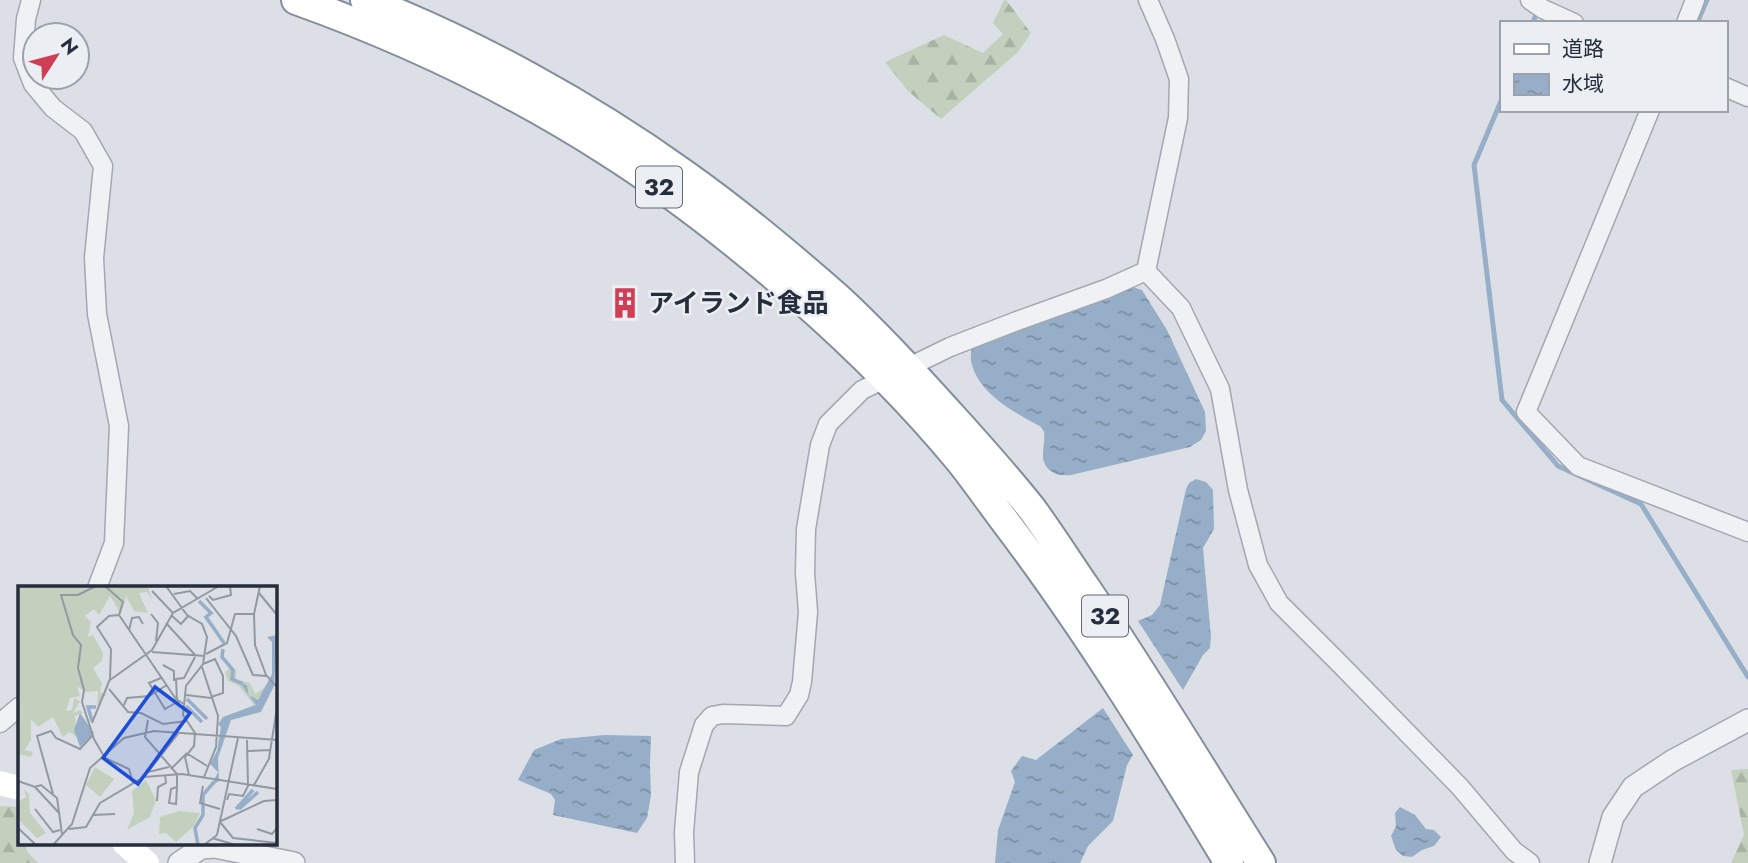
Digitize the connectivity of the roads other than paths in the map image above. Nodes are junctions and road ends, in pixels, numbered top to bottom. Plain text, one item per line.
1 (31, 0) edge
2 (296, 0) edge
3 (365, 0) edge
4 (1148, 0) edge
5 (1530, 0) edge
6 (1695, 0) edge
7 (1570, 21) edge
8 (1687, 21) edge
9 (1727, 88) edge
10 (1748, 97) edge
11 (1649, 112) edge
12 (1146, 271) junction
13 (897, 373) junction
14 (1748, 532) edge
15 (98, 586) edge
16 (18, 708) edge
17 (1748, 720) edge
18 (0, 723) edge
19 (0, 783) edge
20 (18, 788) edge
21 (127, 846) edge
22 (147, 863) edge
23 (179, 863) edge
24 (294, 863) edge
25 (685, 863) edge
26 (1229, 863) edge
27 (1261, 863) edge
28 (1530, 863) edge
29 (1600, 863) edge

1 - 15 street
2 - 13 highway, 32
3 - 13 highway, 32
4 - 12 street
5 - 7 street
6 - 8 street
9 - 10 street
11 - 14 street
12 - 13 street
12 - 28 street
13 - 25 street
13 - 26 highway, 32
13 - 27 highway, 32
16 - 18 street
17 - 29 street
19 - 20 main road
21 - 22 main road
23 - 24 street

